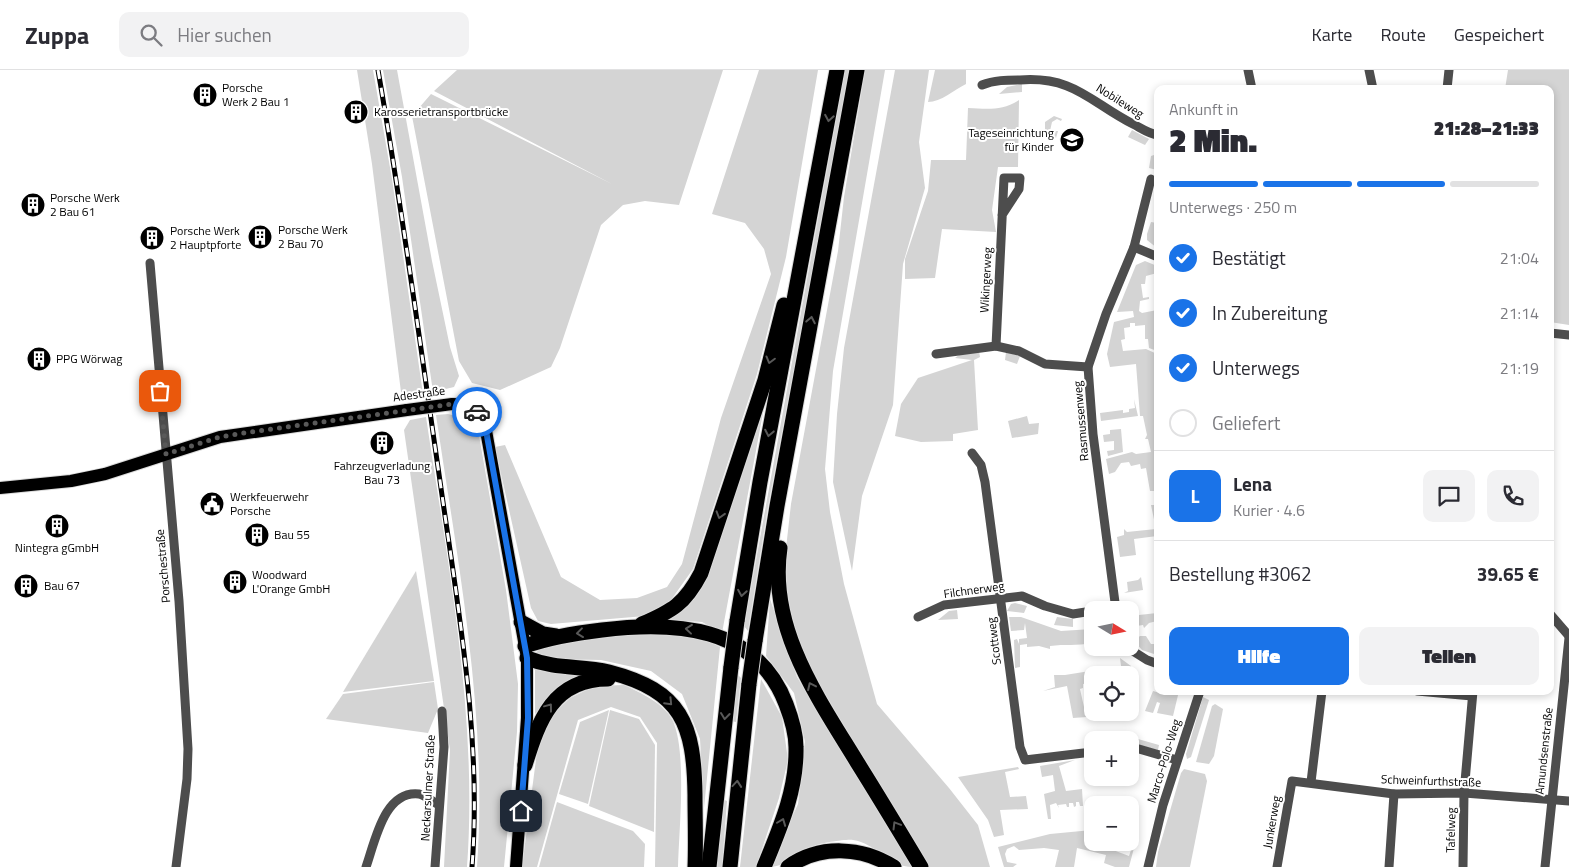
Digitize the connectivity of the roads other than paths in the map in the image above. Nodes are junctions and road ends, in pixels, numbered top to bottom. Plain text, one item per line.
1 (837, 70) edge
2 (857, 70) edge
3 (1248, 70) edge
4 (1369, 70) edge
5 (1449, 70) edge
6 (1042, 75) edge
7 (982, 85) dead end
8 (1251, 85) edge
9 (1372, 85) edge
10 (1447, 85) edge
11 (1154, 134) edge
12 (1151, 179) dead end
13 (1002, 215) dead end
14 (1134, 246) junction
15 (1154, 255) edge
16 (150, 262) dead end
17 (802, 265) junction
18 (1554, 333) edge
19 (1569, 335) edge
20 (996, 346) junction
21 (936, 354) dead end
22 (1088, 367) junction
23 (972, 453) dead end
24 (166, 454) junction
25 (0, 488) edge
26 (777, 506) junction
27 (1001, 598) junction
28 (1114, 601) edge
29 (1084, 612) edge
30 (918, 618) dead end
31 (1554, 619) edge
32 (521, 622) junction
33 (636, 626) junction
34 (557, 636) junction
35 (1569, 637) edge
36 (526, 652) junction
37 (1139, 655) edge
38 (1154, 663) edge
39 (627, 678) junction
40 (1199, 695) edge
41 (1322, 695) edge
42 (1472, 695) edge
43 (442, 711) dead end
44 (1139, 748) edge
45 (1084, 753) edge
46 (1177, 760) junction
47 (525, 764) junction
48 (1292, 781) joint
49 (1311, 782) junction
50 (1464, 793) junction
51 (1394, 794) junction
52 (1551, 800) junction
53 (1569, 801) edge
54 (439, 806) junction
55 (176, 867) edge
56 (366, 867) edge
57 (435, 867) edge
58 (516, 867) edge
59 (694, 867) edge
60 (709, 867) edge
61 (730, 867) edge
62 (764, 867) edge
63 (788, 867) edge
64 (894, 867) edge
65 (921, 867) edge
66 (1148, 867) edge
67 (1277, 867) edge
68 (1389, 867) edge
69 (1462, 867) edge
70 (1545, 867) edge

1 -> 17 highway
26 -> 2 highway
3 - 8 street
4 - 9 street
5 - 10 street
6 - 7 street, Nobileweg
6 - 11 street, Nobileweg
12 - 14 street, Rasmussenweg
13 - 20 street, Wikingerweg
14 - 15 street
14 - 22 street, Rasmussenweg
16 - 24 street, Porschestraße
17 -> 33 highway
17 -> 60 highway, bridge
18 - 19 street
20 - 21 street
20 - 22 street
22 - 28 street, Rasmussenweg
23 - 27 street, Scottweg
24 - 25 main road, Adestraße
24 - 32 main road, Adestraße, bridge
24 - 55 street, Porschestraße
61 -> 26 highway, bridge
65 -> 26 highway
27 - 29 street, Filchnerweg
27 - 30 street, Filchnerweg
27 - 45 street, Scottweg
31 - 35 street
32 - 34 highway
32 - 36 main road, Adestraße
33 -> 34 highway
62 -> 33 highway
34 - 36 highway
35 - 52 street, Amundsenstraße
36 - 39 highway
36 - 47 main road, Adestraße
37 - 38 street
47 -> 39 highway
39 -> 59 highway
40 - 46 street, Marco-Polo-Weg
41 - 49 street
42 - 50 street, Tafelweg
43 - 54 street, Neckarsulmer Straße
44 - 46 street
46 - 66 street, Marco-Polo-Weg
47 - 58 main road, Adestraße
48 - 49 street, Schweinfurthstraße
48 - 67 street, Junkerweg
49 - 51 street, Schweinfurthstraße
50 - 51 street, Schweinfurthstraße
50 - 52 street, Schweinfurthstraße
50 - 69 street, Tafelweg
51 - 68 street
52 - 53 street, Schweinfurthstraße
52 - 70 street, Amundsenstraße
54 - 56 street
54 - 57 street, Neckarsulmer Straße
63 - 64 highway

